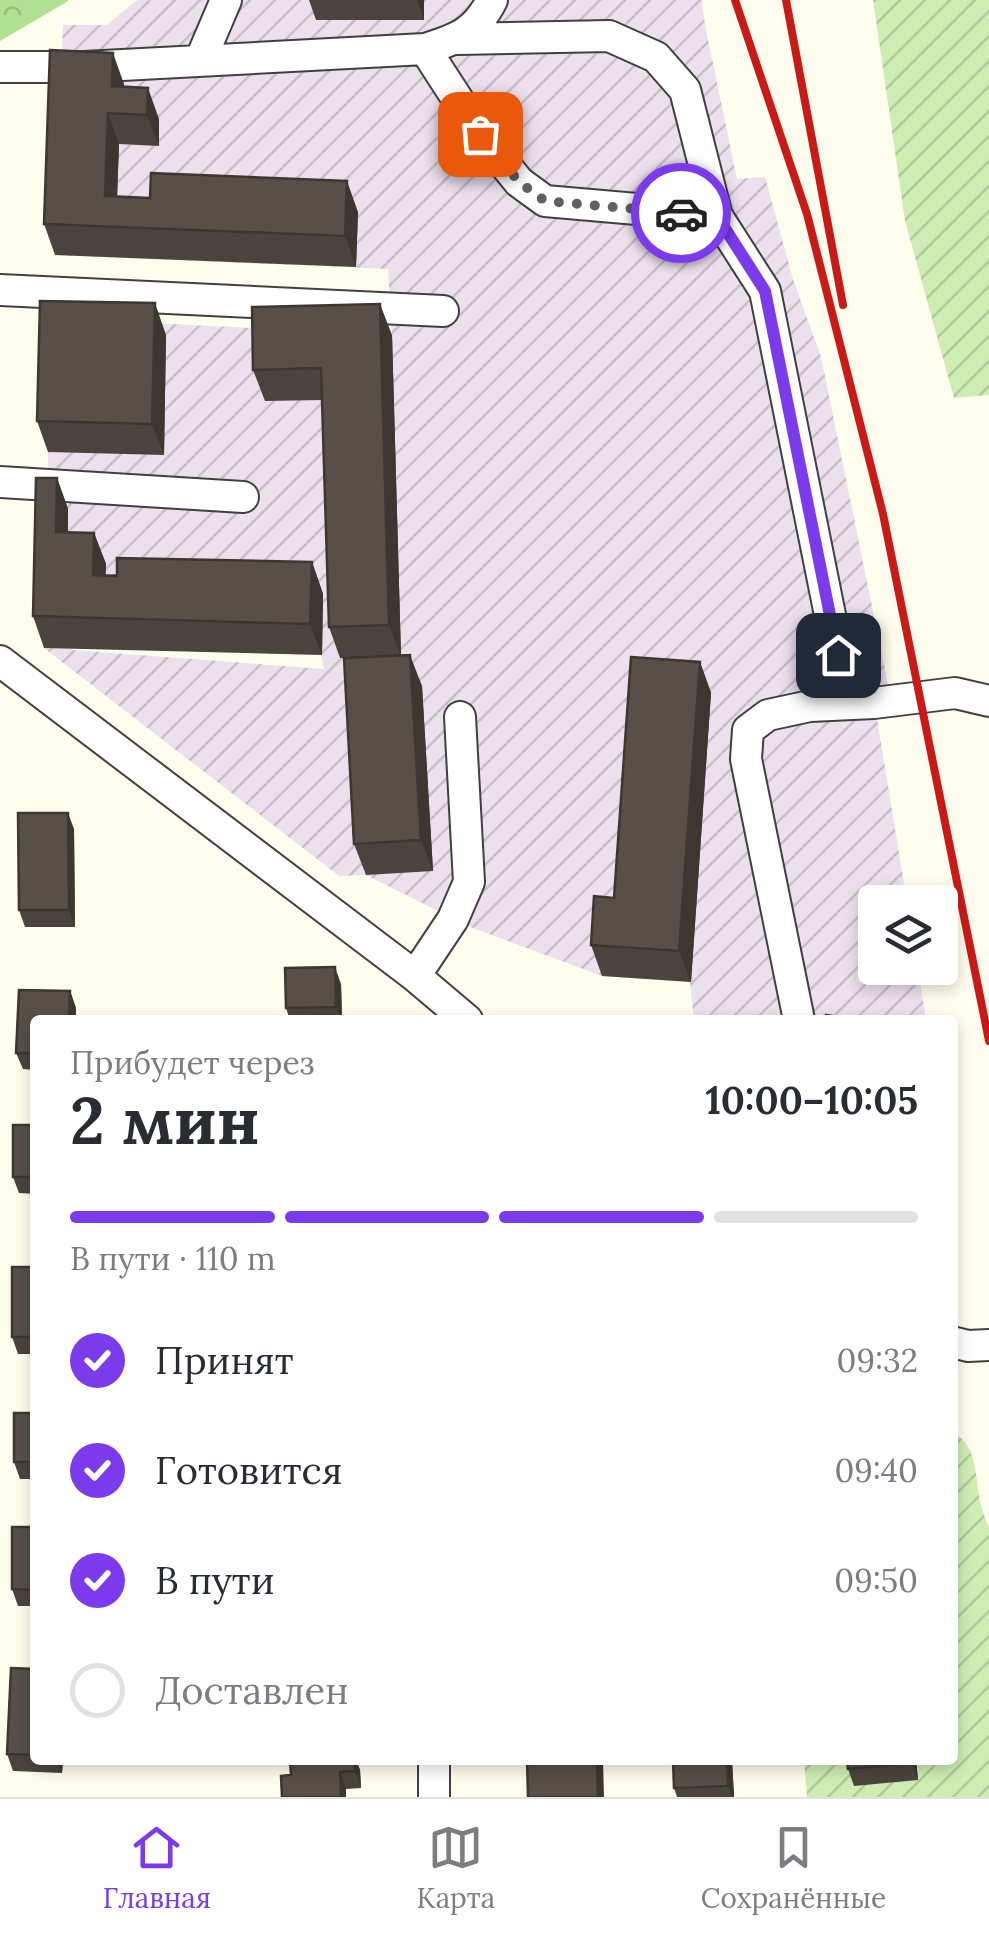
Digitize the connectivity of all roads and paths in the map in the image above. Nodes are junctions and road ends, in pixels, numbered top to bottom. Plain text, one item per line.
1 (226, 0) edge
2 (492, 0) edge
3 (458, 39) junction
4 (425, 49) junction
5 (200, 61) junction
6 (0, 67) edge
7 (717, 216) junction
8 (0, 290) edge
9 (443, 311) dead end
10 (0, 482) edge
11 (243, 497) dead end
12 (838, 655) dead end
13 (0, 661) edge
14 (989, 701) edge
15 (460, 717) dead end
16 (416, 976) junction
17 (456, 1015) edge
18 (798, 1015) edge
19 (958, 1344) edge
20 (989, 1345) edge
21 (434, 1765) edge
22 (434, 1797) edge

1 - 5 street
2 - 3 street
3 - 4 street
3 - 7 street
4 - 5 street
4 - 7 street
5 - 6 street
7 - 12 street
8 - 9 street
10 - 11 street
13 - 16 street
14 - 18 street
15 - 16 street
16 - 17 street
19 - 20 street
21 - 22 street

